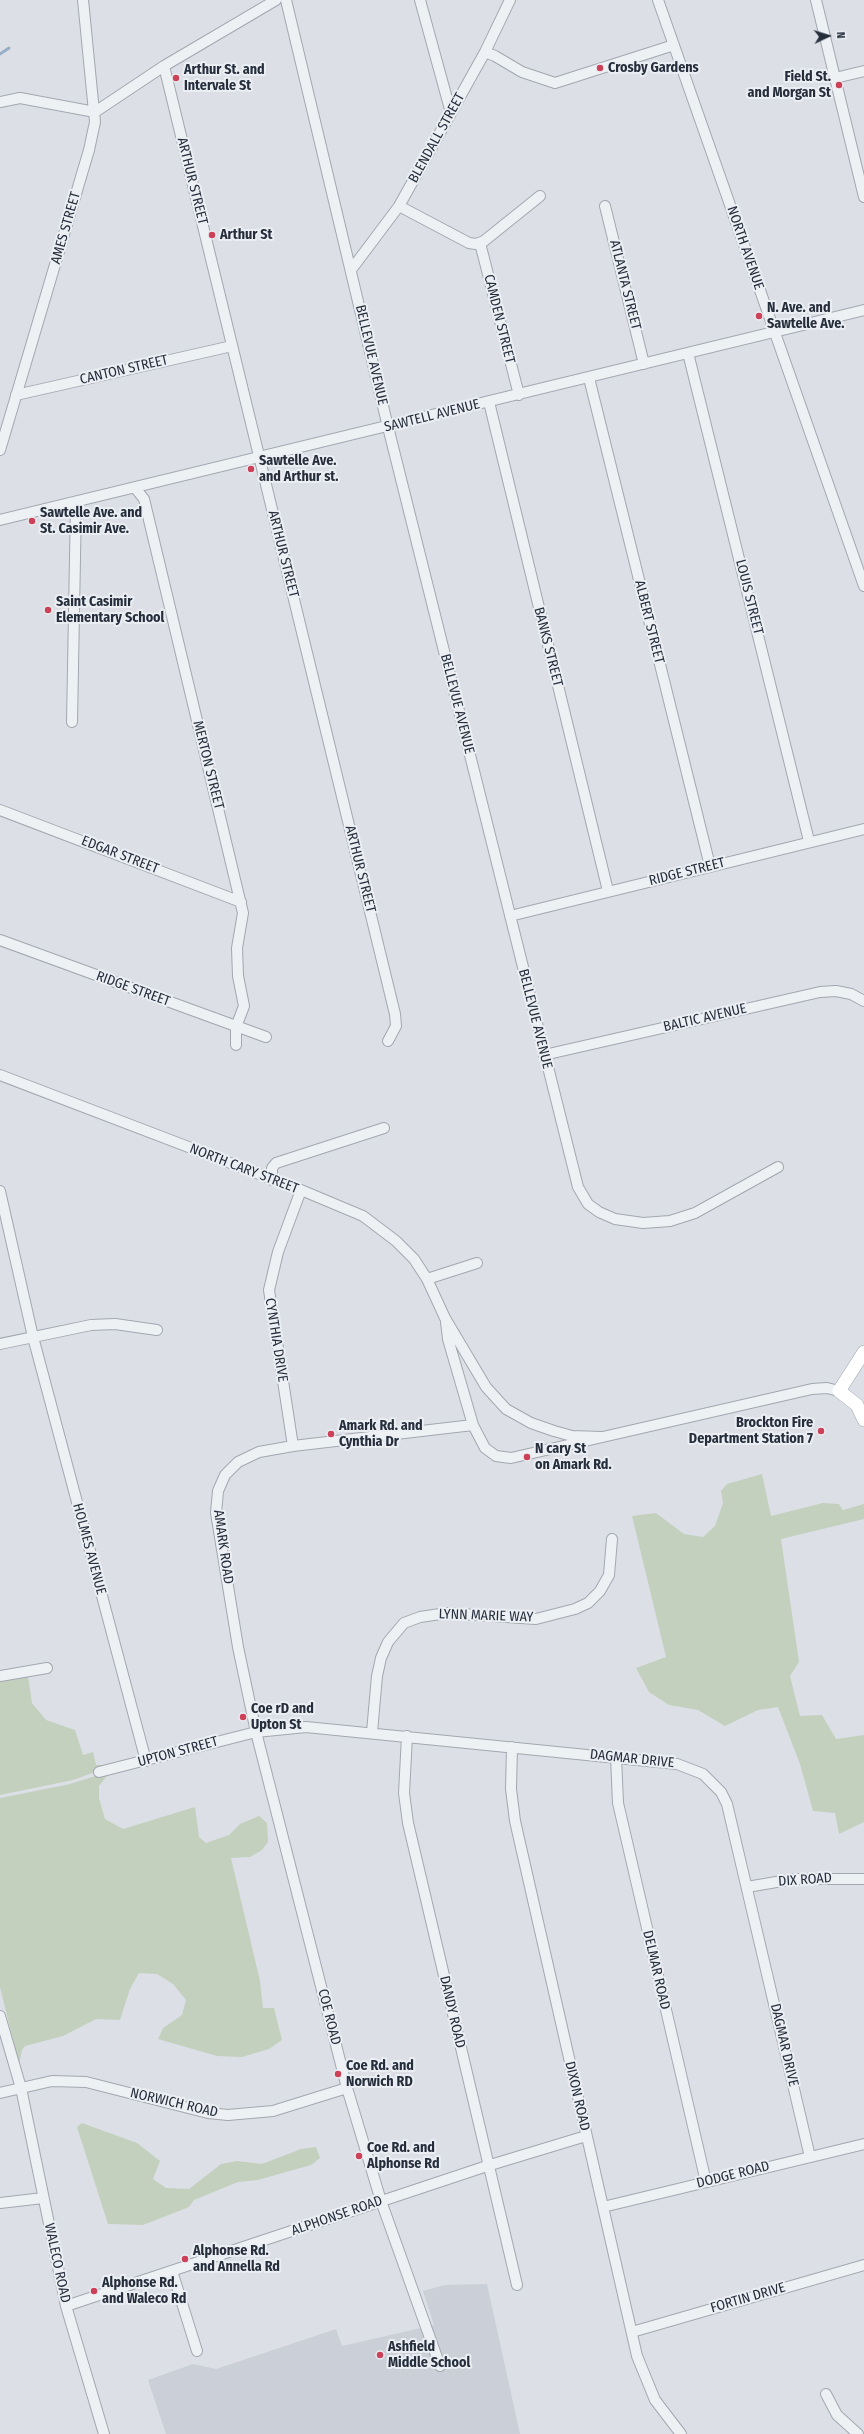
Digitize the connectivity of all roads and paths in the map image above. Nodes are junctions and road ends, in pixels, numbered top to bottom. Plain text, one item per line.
1 (83, 0) edge
2 (276, 0) edge
3 (286, 0) edge
4 (420, 0) edge
5 (510, 0) edge
6 (658, 0) edge
7 (816, 0) edge
8 (674, 45) junction
9 (485, 52) junction
10 (164, 66) junction
11 (864, 71) edge
12 (835, 78) junction
13 (0, 102) edge
14 (95, 112) junction
15 (451, 112) junction
16 (861, 176) edge
17 (540, 196) dead end
18 (864, 197) edge
19 (399, 206) junction
20 (606, 206) dead end
21 (480, 244) junction
22 (351, 270) junction
23 (864, 310) edge
24 (774, 332) junction
25 (232, 346) junction
26 (688, 353) junction
27 (644, 364) junction
28 (589, 378) junction
29 (16, 395) junction
30 (518, 395) junction
31 (489, 402) junction
32 (388, 427) junction
33 (2, 437) edge
34 (0, 450) edge
35 (260, 459) junction
36 (136, 489) junction
37 (76, 503) junction
38 (0, 520) edge
39 (864, 586) edge
40 (72, 722) dead end
41 (0, 810) edge
42 (864, 829) edge
43 (809, 841) junction
44 (710, 866) junction
45 (608, 891) junction
46 (241, 902) junction
47 (510, 916) junction
48 (0, 940) edge
49 (864, 1001) edge
50 (236, 1026) junction
51 (266, 1037) dead end
52 (388, 1041) dead end
53 (236, 1045) dead end
54 (544, 1055) junction
55 (0, 1075) edge
56 (384, 1128) dead end
57 (778, 1167) dead end
58 (272, 1180) junction
59 (301, 1190) junction
60 (0, 1191) edge
61 (477, 1263) dead end
62 (427, 1279) junction
63 (445, 1318) junction
64 (157, 1330) dead end
65 (33, 1337) junction
66 (0, 1344) edge
67 (864, 1352) edge
68 (839, 1391) junction
69 (864, 1420) edge
70 (473, 1425) junction
71 (601, 1437) junction
72 (293, 1446) junction
73 (612, 1539) dead end
74 (47, 1668) dead end
75 (0, 1675) edge
76 (256, 1732) junction
77 (372, 1732) junction
78 (407, 1736) junction
79 (512, 1747) junction
80 (616, 1757) junction
81 (146, 1761) junction
82 (99, 1772) dead end
83 (864, 1878) edge
84 (747, 1887) junction
85 (0, 2016) edge
86 (21, 2088) junction
87 (347, 2088) junction
88 (0, 2093) edge
89 (586, 2136) junction
90 (864, 2144) edge
91 (810, 2157) junction
92 (487, 2166) junction
93 (706, 2182) junction
94 (43, 2198) junction
95 (381, 2201) junction
96 (0, 2203) edge
97 (603, 2207) junction
98 (864, 2265) edge
99 (172, 2271) junction
100 (517, 2285) dead end
101 (66, 2306) junction
102 (632, 2332) junction
103 (197, 2351) dead end
104 (440, 2366) dead end
105 (826, 2394) dead end
106 (104, 2434) edge
107 (681, 2434) edge
108 (858, 2434) edge

1 - 14 street, AMES STREET
2 - 10 street
3 - 22 street, BELLEVUE AVENUE
4 - 15 street
5 - 9 street, BLENDALL STREET
6 - 8 street, NORTH AVENUE
7 - 12 street
8 - 9 street
8 - 24 street, NORTH AVENUE
9 - 15 street, BLENDALL STREET
10 - 14 street
10 - 25 street, ARTHUR STREET
11 - 12 street
12 - 16 street
13 - 14 street
14 - 29 street, AMES STREET
15 - 19 street, BLENDALL STREET
16 - 18 street
17 - 21 street
19 - 21 street
19 - 22 street, BLENDALL STREET
20 - 27 street, ATLANTA STREET
21 - 30 street, CAMDEN STREET
22 - 32 street, BELLEVUE AVENUE
23 - 24 street, SAWTELL AVENUE
24 - 26 street, SAWTELL AVENUE
24 - 39 street, NORTH AVENUE
25 - 29 street, CANTON STREET
25 - 35 street, ARTHUR STREET
26 - 27 street, SAWTELL AVENUE
26 - 43 street, LOUIS STREET
27 - 28 street, SAWTELL AVENUE
28 - 30 street, SAWTELL AVENUE
28 - 44 street, ALBERT STREET
29 - 33 street, AMES STREET
30 - 31 street, SAWTELL AVENUE
31 - 32 street, SAWTELL AVENUE
31 - 45 street, BANKS STREET
32 - 35 street, SAWTELL AVENUE
32 - 47 street, BELLEVUE AVENUE
33 - 34 street, AMES STREET
35 - 36 street, SAWTELL AVENUE
35 - 52 street, ARTHUR STREET
36 - 37 street, SAWTELL AVENUE
36 - 46 street, MERTON STREET
37 - 38 street, SAWTELL AVENUE
37 - 40 street
41 - 46 street, EDGAR STREET
42 - 43 street, RIDGE STREET
43 - 44 street, RIDGE STREET
44 - 45 street, RIDGE STREET
45 - 47 street, RIDGE STREET
46 - 50 street, MERTON STREET
47 - 54 street, BELLEVUE AVENUE
48 - 50 street, RIDGE STREET
49 - 54 street, BALTIC AVENUE
50 - 51 street, RIDGE STREET
50 - 53 street, MERTON STREET
54 - 57 street, BELLEVUE AVENUE
55 - 58 street, NORTH CARY STREET
56 - 58 street
58 - 59 street, NORTH CARY STREET
59 - 62 street, NORTH CARY STREET
59 - 72 street, CYNTHIA DRIVE
60 - 65 street, HOLMES AVENUE
61 - 62 street
62 - 63 street, NORTH CARY STREET
63 - 70 street, NORTH CARY STREET
63 - 71 street, NORTH CARY STREET
64 - 65 street
65 - 66 street
65 - 81 street, HOLMES AVENUE
67 - 68 main road
68 - 69 main road
68 - 71 street, NORTH CARY STREET
70 - 71 street, NORTH CARY STREET
70 - 72 street, AMARK ROAD
72 - 76 street, AMARK ROAD
73 - 77 street, LYNN MARIE WAY
74 - 75 street
76 - 77 street, DAGMAR DRIVE
76 - 81 street, UPTON STREET
76 - 87 street, COE ROAD
77 - 78 street, DAGMAR DRIVE
78 - 79 street, DAGMAR DRIVE
78 - 92 street, DANDY ROAD
79 - 80 street, DAGMAR DRIVE
79 - 89 street, DIXON ROAD
80 - 84 street, DAGMAR DRIVE
80 - 93 street, DELMAR ROAD
81 - 82 street, UPTON STREET
83 - 84 street, DIX ROAD
84 - 91 street, DAGMAR DRIVE
85 - 86 street, WALECO ROAD
86 - 87 street, NORWICH ROAD
86 - 88 street, NORWICH ROAD
86 - 94 street, WALECO ROAD
87 - 95 street, COE ROAD
89 - 92 street, ALPHONSE ROAD
89 - 97 street, DIXON ROAD
90 - 91 street, DODGE ROAD
91 - 93 street, DODGE ROAD
92 - 95 street, ALPHONSE ROAD
92 - 100 street, DANDY ROAD
93 - 97 street, DODGE ROAD
94 - 96 street
94 - 101 street, WALECO ROAD
95 - 99 street, ALPHONSE ROAD
95 - 104 street, COE ROAD
97 - 102 street, DIXON ROAD
98 - 102 street, FORTIN DRIVE
99 - 101 street, ALPHONSE ROAD
99 - 103 street
101 - 106 street, WALECO ROAD
102 - 107 street, DIXON ROAD
105 - 108 street

